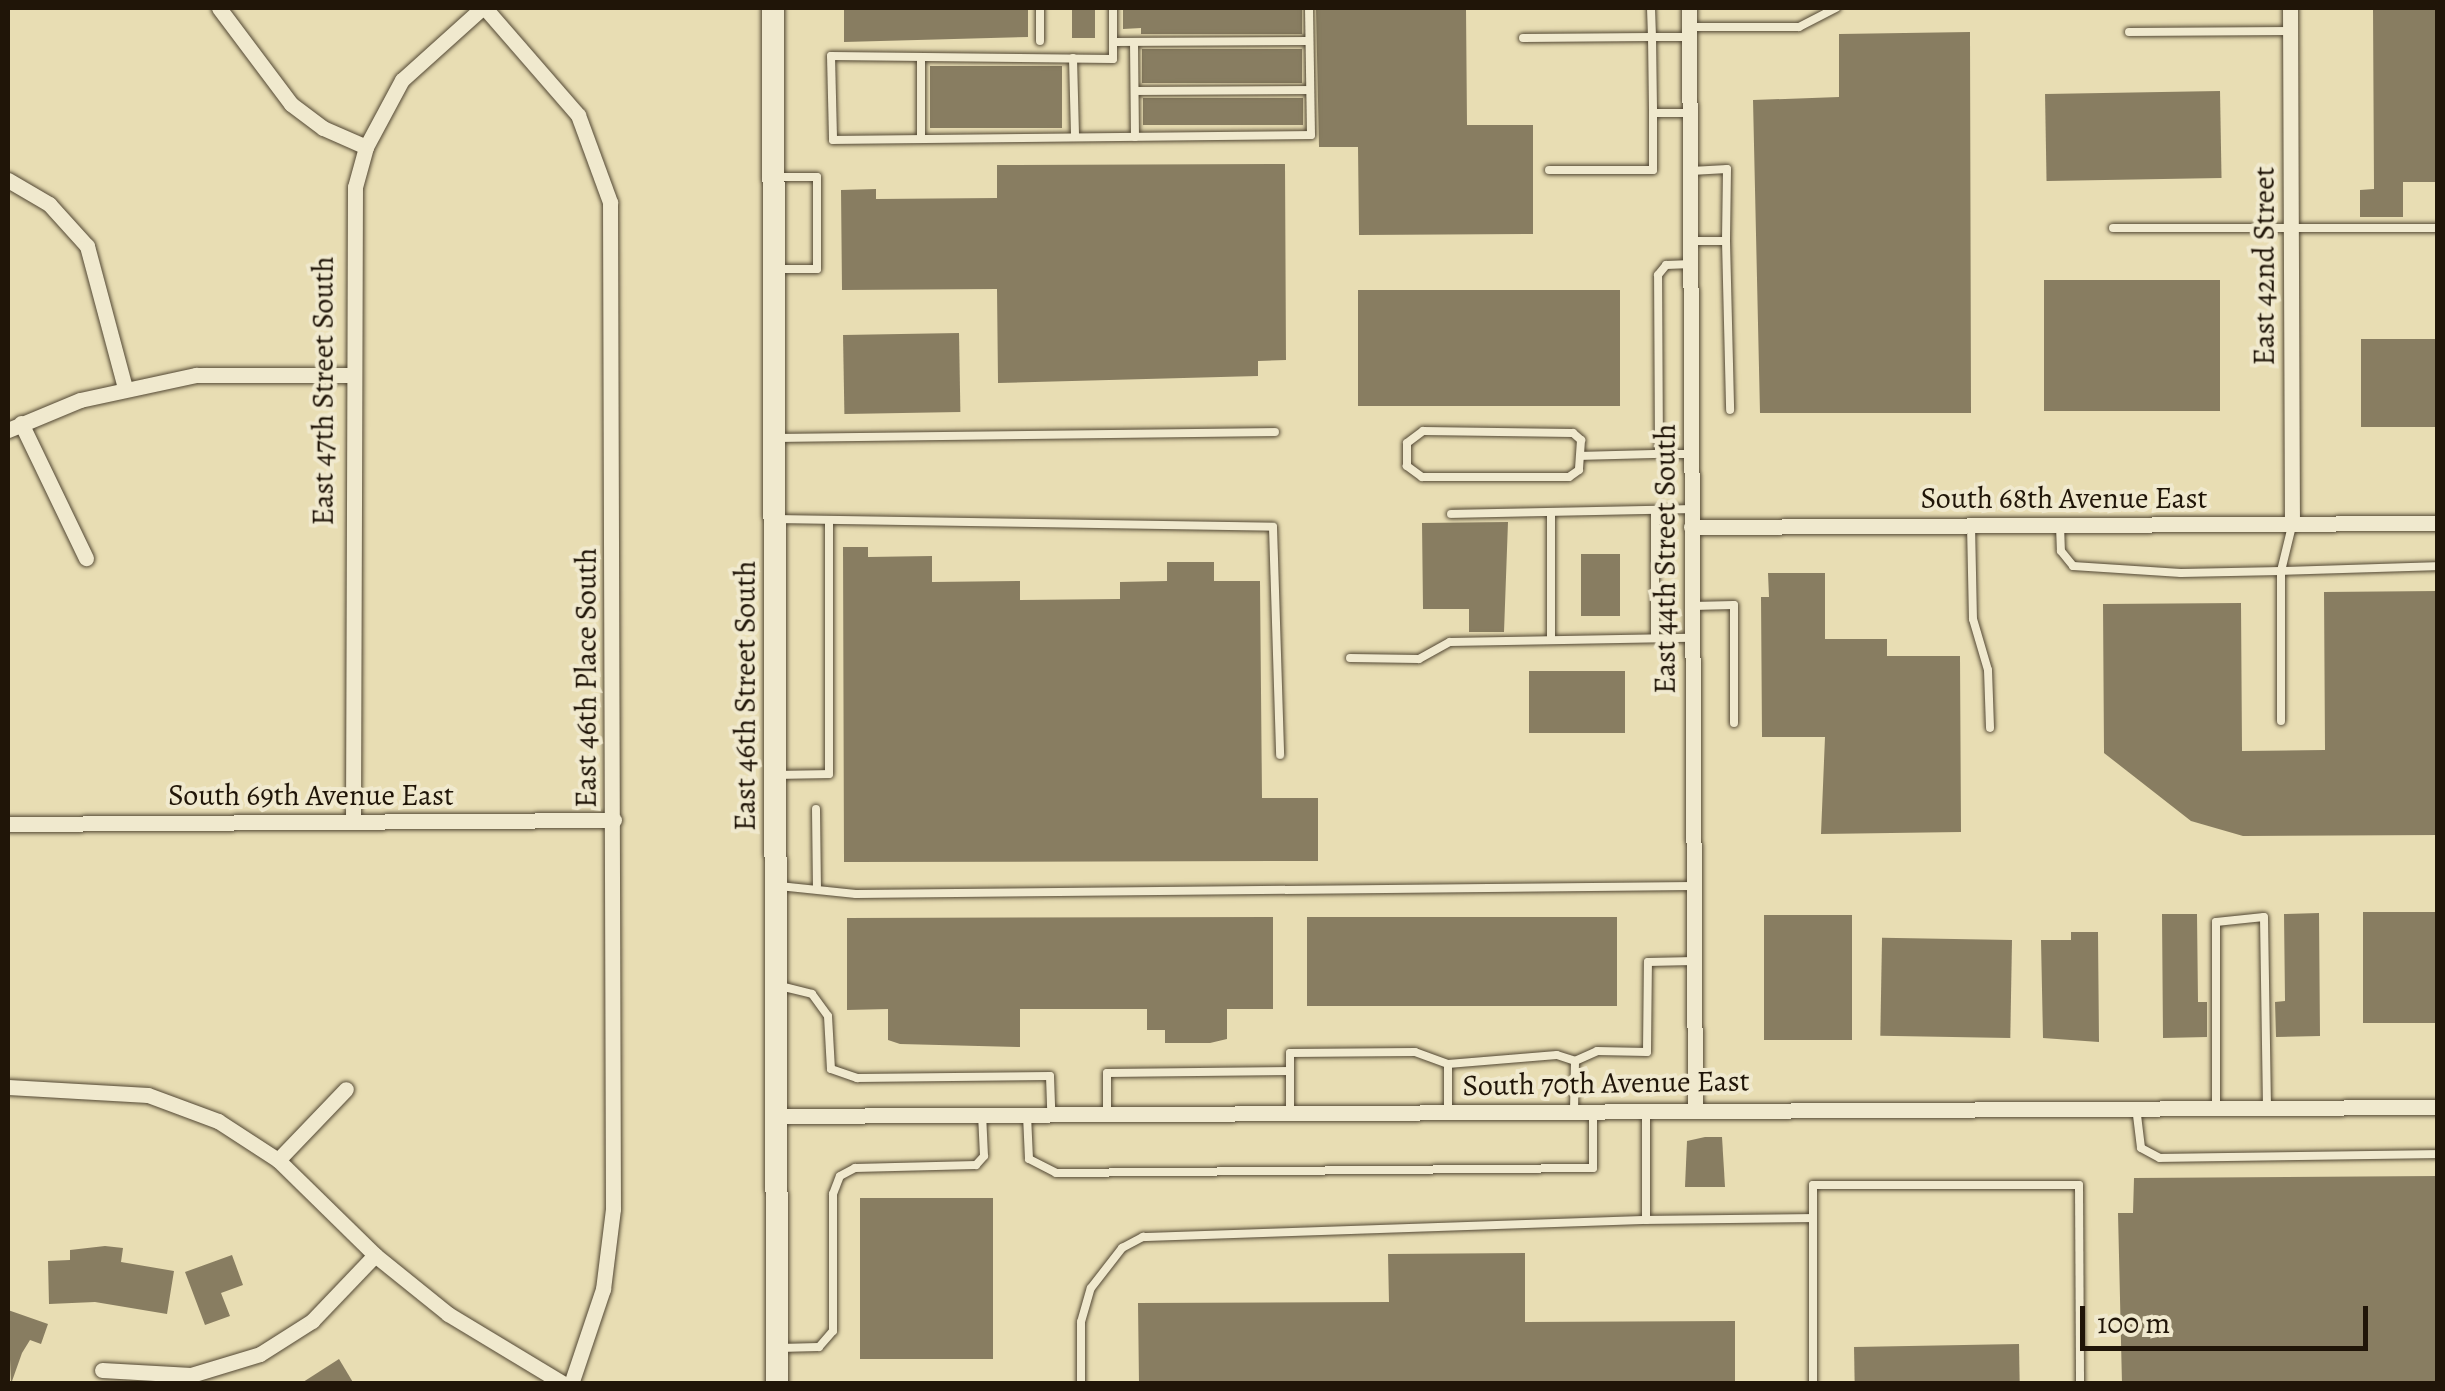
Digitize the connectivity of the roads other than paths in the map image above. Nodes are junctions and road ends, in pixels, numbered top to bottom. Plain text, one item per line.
1 (219, 8) edge
2 (484, 8) edge
3 (773, 8) edge
4 (1040, 8) edge
5 (1113, 8) edge
6 (1309, 8) edge
7 (1651, 8) edge
8 (1689, 8) edge
9 (1836, 8) edge
10 (2290, 8) edge
11 (1689, 32) junction
12 (2129, 32) dead end
13 (2290, 32) junction
14 (1652, 37) junction
15 (1522, 38) dead end
16 (1040, 41) dead end
17 (1309, 41) junction
18 (1113, 42) junction
19 (1134, 42) junction
20 (921, 56) junction
21 (1073, 58) junction
22 (1310, 90) junction
23 (1134, 92) junction
24 (1653, 113) junction
25 (1690, 114) junction
26 (1135, 137) junction
27 (1075, 138) junction
28 (921, 139) junction
29 (366, 147) junction
30 (1549, 170) dead end
31 (1690, 171) junction
32 (774, 177) junction
33 (8, 180) edge
34 (2291, 226) junction
35 (2112, 228) dead end
36 (2438, 228) edge
37 (1692, 241) junction
38 (1726, 241) junction
39 (1692, 264) junction
40 (774, 269) junction
41 (350, 376) junction
42 (125, 388) junction
43 (1730, 410) dead end
44 (14, 427) edge
45 (1275, 432) dead end
46 (774, 438) junction
47 (1659, 454) junction
48 (1692, 454) junction
49 (1581, 456) junction
50 (1692, 509) junction
51 (1655, 510) junction
52 (1551, 512) junction
53 (1451, 514) dead end
54 (774, 518) junction
55 (829, 520) junction
56 (2438, 523) edge
57 (2292, 524) junction
58 (1971, 525) junction
59 (2060, 525) junction
60 (1692, 526) junction
61 (86, 558) dead end
62 (2438, 566) edge
63 (2281, 571) junction
64 (1692, 606) junction
65 (1655, 638) junction
66 (1692, 638) junction
67 (1551, 639) junction
68 (1350, 658) dead end
69 (2280, 720) dead end
70 (1734, 723) dead end
71 (1990, 728) dead end
72 (1280, 755) dead end
73 (775, 775) junction
74 (816, 809) dead end
75 (614, 820) junction
76 (352, 822) junction
77 (8, 824) edge
78 (775, 886) junction
79 (817, 886) junction
80 (1694, 886) junction
81 (1694, 961) junction
82 (776, 985) junction
83 (1575, 1060) junction
84 (1448, 1064) junction
85 (1290, 1071) junction
86 (8, 1087) edge
87 (346, 1089) dead end
88 (2136, 1107) junction
89 (2216, 1107) junction
90 (2267, 1107) junction
91 (2438, 1107) edge
92 (1574, 1110) junction
93 (1593, 1110) junction
94 (1646, 1110) junction
95 (1695, 1110) junction
96 (1448, 1112) junction
97 (1026, 1113) junction
98 (1051, 1113) junction
99 (1106, 1113) junction
100 (1290, 1113) junction
101 (982, 1114) junction
102 (774, 1116) junction
103 (2438, 1154) edge
104 (278, 1160) junction
105 (1813, 1218) junction
106 (1646, 1220) junction
107 (375, 1254) junction
108 (776, 1348) junction
109 (102, 1370) dead end
110 (564, 1384) edge
111 (572, 1384) edge
112 (777, 1384) edge
113 (1081, 1384) edge
114 (1813, 1384) edge
115 (2080, 1384) edge

1 - 29 street
2 - 29 street, East 47th Street South
2 - 75 street, East 46th Place South
3 - 32 street, East 46th Street South
4 - 16 lane
5 - 18 lane
6 - 17 lane
7 - 14 lane
8 - 11 street, East 44th Street South
9 - 11 lane
10 - 13 street, East 42nd Street
11 - 14 lane
11 - 25 street, East 44th Street South
12 - 13 lane
13 - 34 street, East 42nd Street
14 - 15 lane
14 - 24 lane
17 - 19 lane
17 - 22 lane
18 - 19 lane
18 - 21 lane
19 - 23 lane
20 - 21 lane
20 - 28 lane
20 - 28 lane
21 - 27 lane
22 - 23 lane
22 - 26 lane
23 - 26 lane
24 - 25 lane
24 - 30 lane
25 - 31 street, East 44th Street South
26 - 27 lane
27 - 28 lane
29 - 41 street, East 47th Street South
31 - 37 street, East 44th Street South
31 - 38 lane
32 - 40 street, East 46th Street South
32 - 40 lane
33 - 42 street
34 - 35 lane
34 - 36 lane
34 - 57 street, East 42nd Street
37 - 38 lane
37 - 39 street, East 44th Street South
38 - 43 lane
39 - 47 lane
39 - 48 street, East 44th Street South
40 - 46 street, East 46th Street South
41 - 42 street
41 - 76 street, East 47th Street South
42 - 44 street
44 - 61 street
45 - 46 lane
46 - 54 street, East 46th Street South
47 - 48 lane
47 - 49 lane
48 - 50 street, East 44th Street South
49 - 49 lane
50 - 51 lane
50 - 60 street, East 44th Street South
51 - 52 lane
51 - 65 lane
52 - 53 lane
52 - 67 lane
54 - 55 lane
54 - 73 street, East 46th Street South
55 - 72 lane
55 - 73 lane
56 - 57 street, South 68th Avenue East
57 - 59 street, South 68th Avenue East
57 - 63 lane
58 - 59 street, South 68th Avenue East
58 - 60 street, South 68th Avenue East
58 - 71 lane
59 - 63 lane
60 - 64 street, East 44th Street South
62 - 63 lane
63 - 69 lane
64 - 66 street, East 44th Street South
64 - 70 lane
65 - 66 lane
65 - 67 lane
66 - 80 street, East 44th Street South
67 - 68 lane
73 - 78 street, East 46th Street South
74 - 79 lane
75 - 76 street, South 69th Avenue East
75 - 111 street, East 46th Place South
76 - 77 street, South 69th Avenue East
78 - 79 lane
78 - 82 street, East 46th Street South
79 - 80 lane
80 - 81 street, East 44th Street South
81 - 83 lane
81 - 95 street, East 44th Street South
82 - 98 lane
82 - 102 street, East 46th Street South
83 - 84 lane
83 - 92 lane
84 - 85 lane
84 - 96 lane
85 - 99 lane
85 - 100 lane
86 - 104 street
87 - 104 street
88 - 89 street, South 70th Avenue East
88 - 95 street, South 70th Avenue East
88 - 103 lane
89 - 90 street, South 70th Avenue East
89 - 90 lane
90 - 91 street, South 70th Avenue East
92 - 93 street, South 70th Avenue East
92 - 96 street, South 70th Avenue East
93 - 94 street, South 70th Avenue East
93 - 97 lane
94 - 95 street, South 70th Avenue East
94 - 106 lane
96 - 100 street, South 70th Avenue East
97 - 98 street, South 70th Avenue East
97 - 101 street, South 70th Avenue East
98 - 99 street, South 70th Avenue East
99 - 100 street, South 70th Avenue East
101 - 102 street, South 70th Avenue East
101 - 108 lane
102 - 108 street, East 46th Street South
104 - 107 street
105 - 106 lane
105 - 114 lane
105 - 115 lane
106 - 113 lane
107 - 109 street
107 - 110 street
108 - 112 street, East 46th Street South

